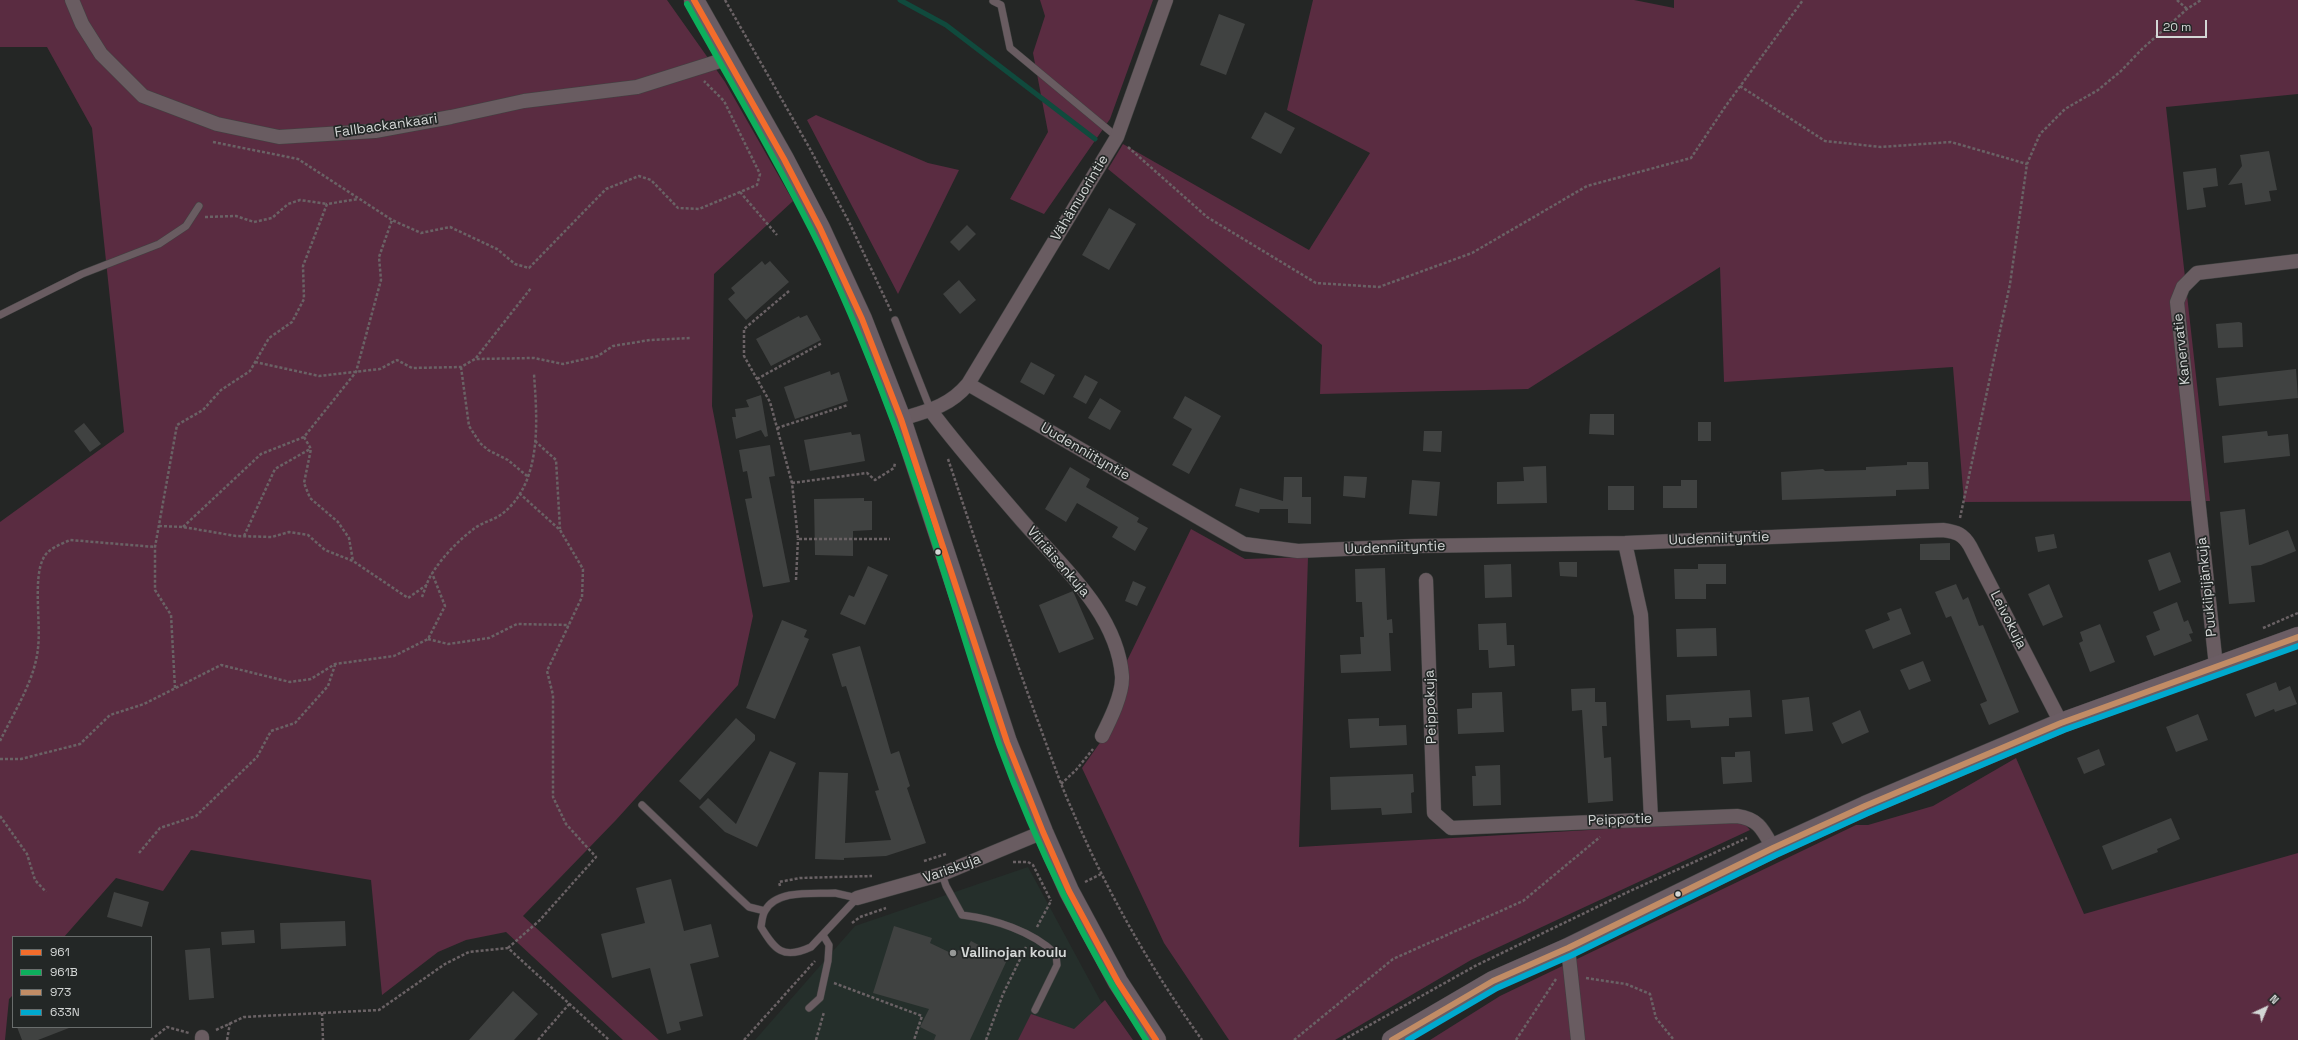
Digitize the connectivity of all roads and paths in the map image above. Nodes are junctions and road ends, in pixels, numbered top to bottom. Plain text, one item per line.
1 (72, 0) edge
2 (694, 0) edge
3 (725, 0) edge
4 (1166, 0) edge
5 (1803, 0) edge
6 (2177, 0) edge
7 (2201, 0) edge
8 (993, 1) edge
9 (2187, 10) junction
10 (726, 59) junction
11 (693, 70) junction
12 (1740, 86) junction
13 (1117, 137) junction
14 (213, 142) dead end
15 (2027, 164) junction
16 (740, 192) junction
17 (358, 199) junction
18 (327, 204) junction
19 (199, 206) dead end
20 (191, 218) junction
21 (392, 220) junction
22 (776, 235) dead end
23 (2298, 261) edge
24 (531, 288) dead end
25 (789, 291) dead end
26 (0, 315) edge
27 (895, 320) joint
28 (690, 338) dead end
29 (822, 343) dead end
30 (475, 359) junction
31 (255, 362) junction
32 (461, 367) junction
33 (356, 372) junction
34 (534, 374) dead end
35 (757, 379) junction
36 (968, 384) junction
37 (848, 405) dead end
38 (931, 411) junction
39 (901, 419) junction
40 (777, 428) junction
41 (304, 437) junction
42 (535, 441) junction
43 (311, 449) junction
44 (947, 457) dead end
45 (527, 476) junction
46 (875, 480) dead end
47 (792, 483) junction
48 (520, 493) junction
49 (2199, 509) joint
50 (159, 526) junction
51 (183, 527) junction
52 (560, 530) junction
53 (1950, 531) junction
54 (244, 536) junction
55 (798, 539) junction
56 (890, 539) dead end
57 (1625, 543) junction
58 (155, 547) junction
59 (353, 561) junction
60 (432, 573) junction
61 (796, 580) dead end
62 (1426, 580) dead end
63 (428, 584) junction
64 (422, 597) dead end
65 (569, 625) junction
66 (2298, 637) edge
67 (428, 639) junction
68 (335, 664) junction
69 (2216, 666) junction
70 (175, 688) junction
71 (2061, 723) junction
72 (1102, 736) joint
73 (0, 741) edge
74 (0, 759) edge
75 (1062, 784) junction
76 (642, 805) dead end
77 (0, 816) edge
78 (1651, 819) junction
79 (1621, 820) junction
80 (1451, 828) joint
81 (1043, 832) junction
82 (1773, 848) junction
83 (1002, 850) junction
84 (138, 853) dead end
85 (947, 853) dead end
86 (918, 863) dead end
87 (942, 874) junction
88 (873, 876) dead end
89 (46, 892) dead end
90 (780, 896) junction
91 (858, 898) junction
92 (889, 907) dead end
93 (765, 911) junction
94 (823, 935) junction
95 (1032, 936) junction
96 (829, 945) junction
97 (508, 948) junction
98 (1568, 948) junction
99 (1571, 976) junction
100 (830, 981) dead end
101 (570, 1003) junction
102 (809, 1008) dead end
103 (1035, 1010) dead end
104 (322, 1013) junction
105 (230, 1023) junction
106 (202, 1038) edge
107 (151, 1040) edge
108 (227, 1040) edge
109 (323, 1040) edge
110 (538, 1040) edge
111 (609, 1040) edge
112 (744, 1040) edge
113 (914, 1040) edge
114 (986, 1040) edge
115 (1156, 1040) edge
116 (1202, 1040) edge
117 (1294, 1040) edge
118 (1392, 1040) edge
119 (1516, 1040) edge
120 (1578, 1040) edge
121 (1674, 1040) edge

1 - 11 street, Fallbackankaari
2 - 10 street
3 - 27 path
4 - 13 street, Vähämuorintie
5 - 12 path
6 - 9 path
7 - 9 path
8 - 13 lane
9 - 15 path
10 - 11 street, Fallbackankaari
10 - 39 street
11 - 16 path
12 - 13 path
12 - 15 path
13 - 36 street, Vähämuorintie
14 - 17 path
15 - 53 path
16 - 21 path
16 - 22 path
17 - 18 path
17 - 21 path
18 - 20 path
18 - 31 path
19 - 20 lane
20 - 26 lane
21 - 33 path
23 - 49 street, Kanervatie
24 - 30 path
25 - 35 path
27 - 38 lane
28 - 30 path
29 - 35 path
30 - 32 path
31 - 33 path
31 - 50 path
32 - 33 path
32 - 45 path
33 - 41 path
34 - 42 path
35 - 40 path
36 - 38 street
36 - 57 street, Uudenniityntie
37 - 40 path
38 - 39 street
38 - 72 street, Viiriäisenkuja
39 - 81 street
40 - 47 path
41 - 43 path
41 - 51 path
42 - 45 path
42 - 52 path
43 - 54 path
43 - 59 path
44 - 75 path
45 - 48 path
46 - 47 path
47 - 55 path
48 - 52 path
48 - 60 path
49 - 69 street, Puukiipijänkuja
50 - 51 path
50 - 58 path
51 - 54 path
52 - 65 path
53 - 57 street, Uudenniityntie
53 - 71 street, Leivokuja
54 - 59 path
55 - 56 path
55 - 61 path
57 - 78 street
58 - 70 path
58 - 73 path
59 - 63 path
60 - 63 path
60 - 67 path
62 - 80 street, Peippokuja
63 - 64 path
65 - 67 path
65 - 97 path
66 - 69 street
67 - 68 path
68 - 70 path
68 - 84 path
69 - 71 street
70 - 74 path
71 - 82 street
72 - 75 path
75 - 116 path
76 - 93 lane
77 - 89 path
78 - 79 street, Peippotie
78 - 82 street, Peippotie
79 - 80 street, Peippotie
79 - 117 path
81 - 83 street, Variskuja
81 - 115 street
82 - 98 street
83 - 87 street, Variskuja
83 - 95 path
85 - 86 path
87 - 91 street, Variskuja
87 - 95 lane
88 - 90 path
90 - 91 lane
90 - 93 lane
91 - 94 lane
92 - 96 path
93 - 94 lane
94 - 96 lane
95 - 103 lane
95 - 114 path
96 - 102 lane
96 - 112 path
97 - 101 path
97 - 104 path
98 - 99 street
98 - 118 street
99 - 119 path
99 - 120 street
99 - 121 path
100 - 113 path
101 - 110 path
101 - 111 path
104 - 105 path
104 - 109 path
105 - 106 path
105 - 108 path
106 - 107 path

